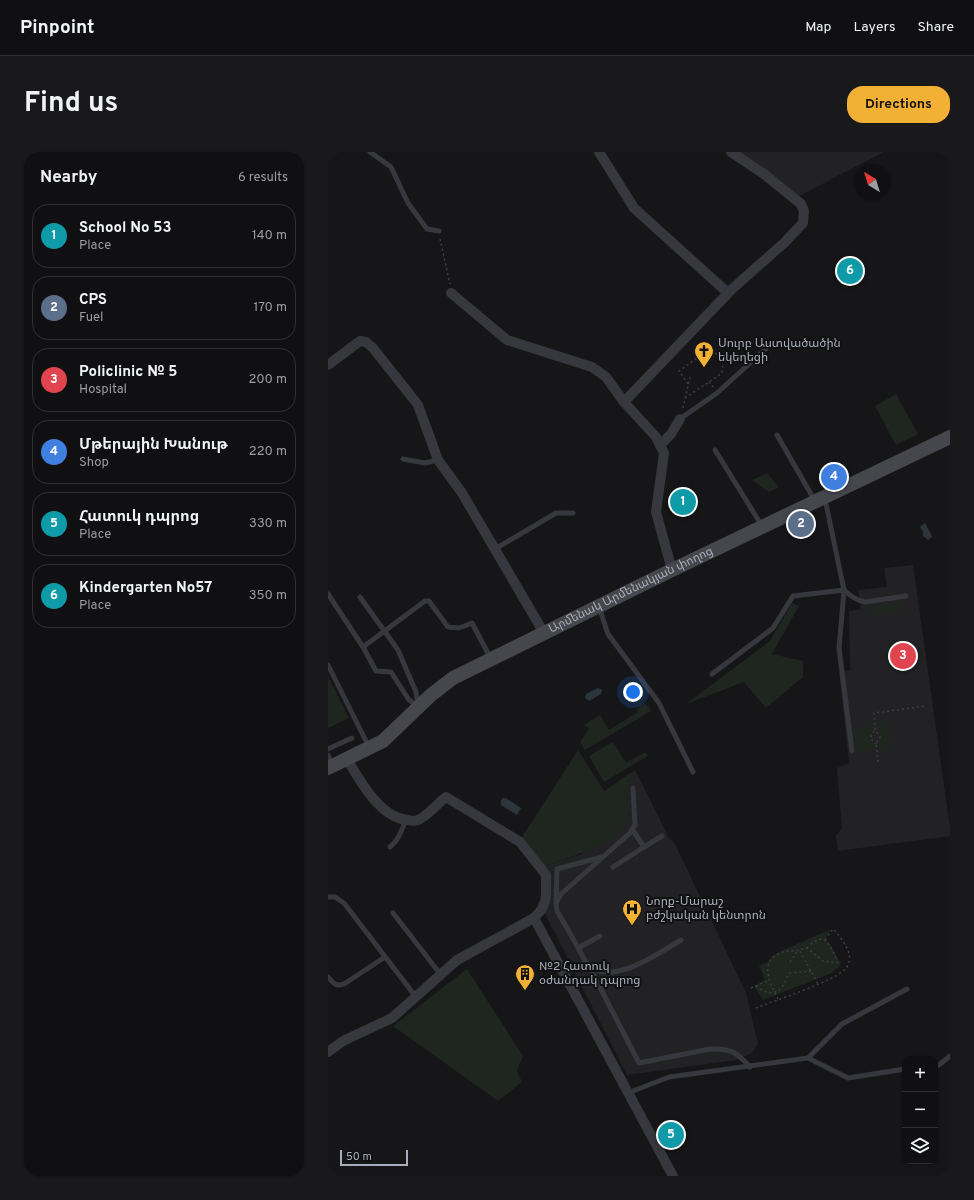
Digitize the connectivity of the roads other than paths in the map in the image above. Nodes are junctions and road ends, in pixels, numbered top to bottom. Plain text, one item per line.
1 (370, 152) edge
2 (599, 152) edge
3 (731, 152) edge
4 (438, 231) road end
5 (452, 293) road end
6 (728, 293) junction
7 (771, 344) dead end
8 (328, 365) edge
9 (624, 402) junction
10 (680, 420) joint
11 (777, 435) dead end
12 (950, 437) edge
13 (660, 445) junction
14 (715, 450) dead end
15 (403, 459) dead end
16 (438, 460) junction
17 (820, 500) junction
18 (573, 513) dead end
19 (763, 527) junction
20 (495, 549) junction
21 (672, 570) junction
22 (844, 590) junction
23 (328, 594) edge
24 (906, 596) dead end
25 (360, 597) dead end
26 (598, 606) junction
27 (384, 632) junction
28 (544, 633) junction
29 (363, 647) junction
30 (492, 660) junction
31 (328, 665) edge
32 (712, 674) dead end
33 (418, 707) junction
34 (352, 738) dead end
35 (370, 748) junction
36 (328, 749) edge
37 (852, 751) dead end
38 (347, 760) junction
39 (330, 763) edge
40 (693, 772) dead end
41 (634, 788) dead end
42 (406, 820) junction
43 (632, 829) junction
44 (662, 836) dead end
45 (390, 847) dead end
46 (644, 847) junction
47 (603, 857) junction
48 (613, 868) dead end
49 (328, 897) edge
50 (556, 904) junction
51 (393, 913) dead end
52 (534, 918) junction
53 (600, 936) dead end
54 (681, 940) dead end
55 (578, 948) junction
56 (386, 957) junction
57 (587, 963) junction
58 (441, 974) junction
59 (564, 974) junction
60 (328, 977) edge
61 (907, 988) dead end
62 (416, 997) junction
63 (328, 1052) edge
64 (950, 1056) edge
65 (808, 1058) junction
66 (938, 1064) edge
67 (750, 1067) junction
68 (902, 1070) edge
69 (628, 1092) junction
70 (673, 1176) edge

1 - 4 lane
2 - 6 street
3 - 6 street
5 - 9 street
6 - 9 street
7 - 10 lane
8 - 16 street
9 - 13 street
10 - 13 street
11 - 17 lane
12 - 17 main road, Արմենակ Արմենակյան փողոց
13 - 21 street
14 - 19 lane
15 - 16 lane
16 - 20 street
17 - 19 main road, Արմենակ Արմենակյան փողոց
17 - 22 lane
18 - 20 lane
19 - 21 main road, Արմենակ Արմենակյան փողոց
20 - 28 street
21 - 26 main road, Արմենակ Արմենակյան փողոց
22 - 24 lane
22 - 32 lane
22 - 37 lane
23 - 29 lane
25 - 27 lane
26 - 28 main road, Արմենակ Արմենակյան փողոց
26 - 40 lane
27 - 29 lane
27 - 30 lane
27 - 33 lane
28 - 30 main road, Արմենակ Արմենակյան փողոց
29 - 33 lane
30 - 33 main road, Արմենակ Արմենակյան փողոց
31 - 35 lane
33 - 35 main road, Արմենակ Արմենակյան փողոց
34 - 36 lane
35 - 38 main road, Արմենակ Արմենակյան փողոց
38 - 39 main road, Արմենակ Արմենակյան փողոց
38 - 42 street
41 - 43 lane
42 - 45 lane
42 - 52 street
43 - 46 lane
43 - 47 lane
44 - 46 lane
46 - 48 lane
47 - 50 lane
47 - 50 lane
49 - 56 lane
50 - 55 lane
51 - 58 lane
52 - 58 street
52 - 59 street
53 - 55 lane
54 - 57 lane
55 - 57 lane
56 - 60 lane
56 - 62 lane
57 - 59 lane
57 - 67 lane
58 - 62 street
59 - 69 street
61 - 65 lane
62 - 63 street
64 - 66 lane
65 - 67 lane
65 - 68 lane
67 - 69 lane
69 - 70 street

